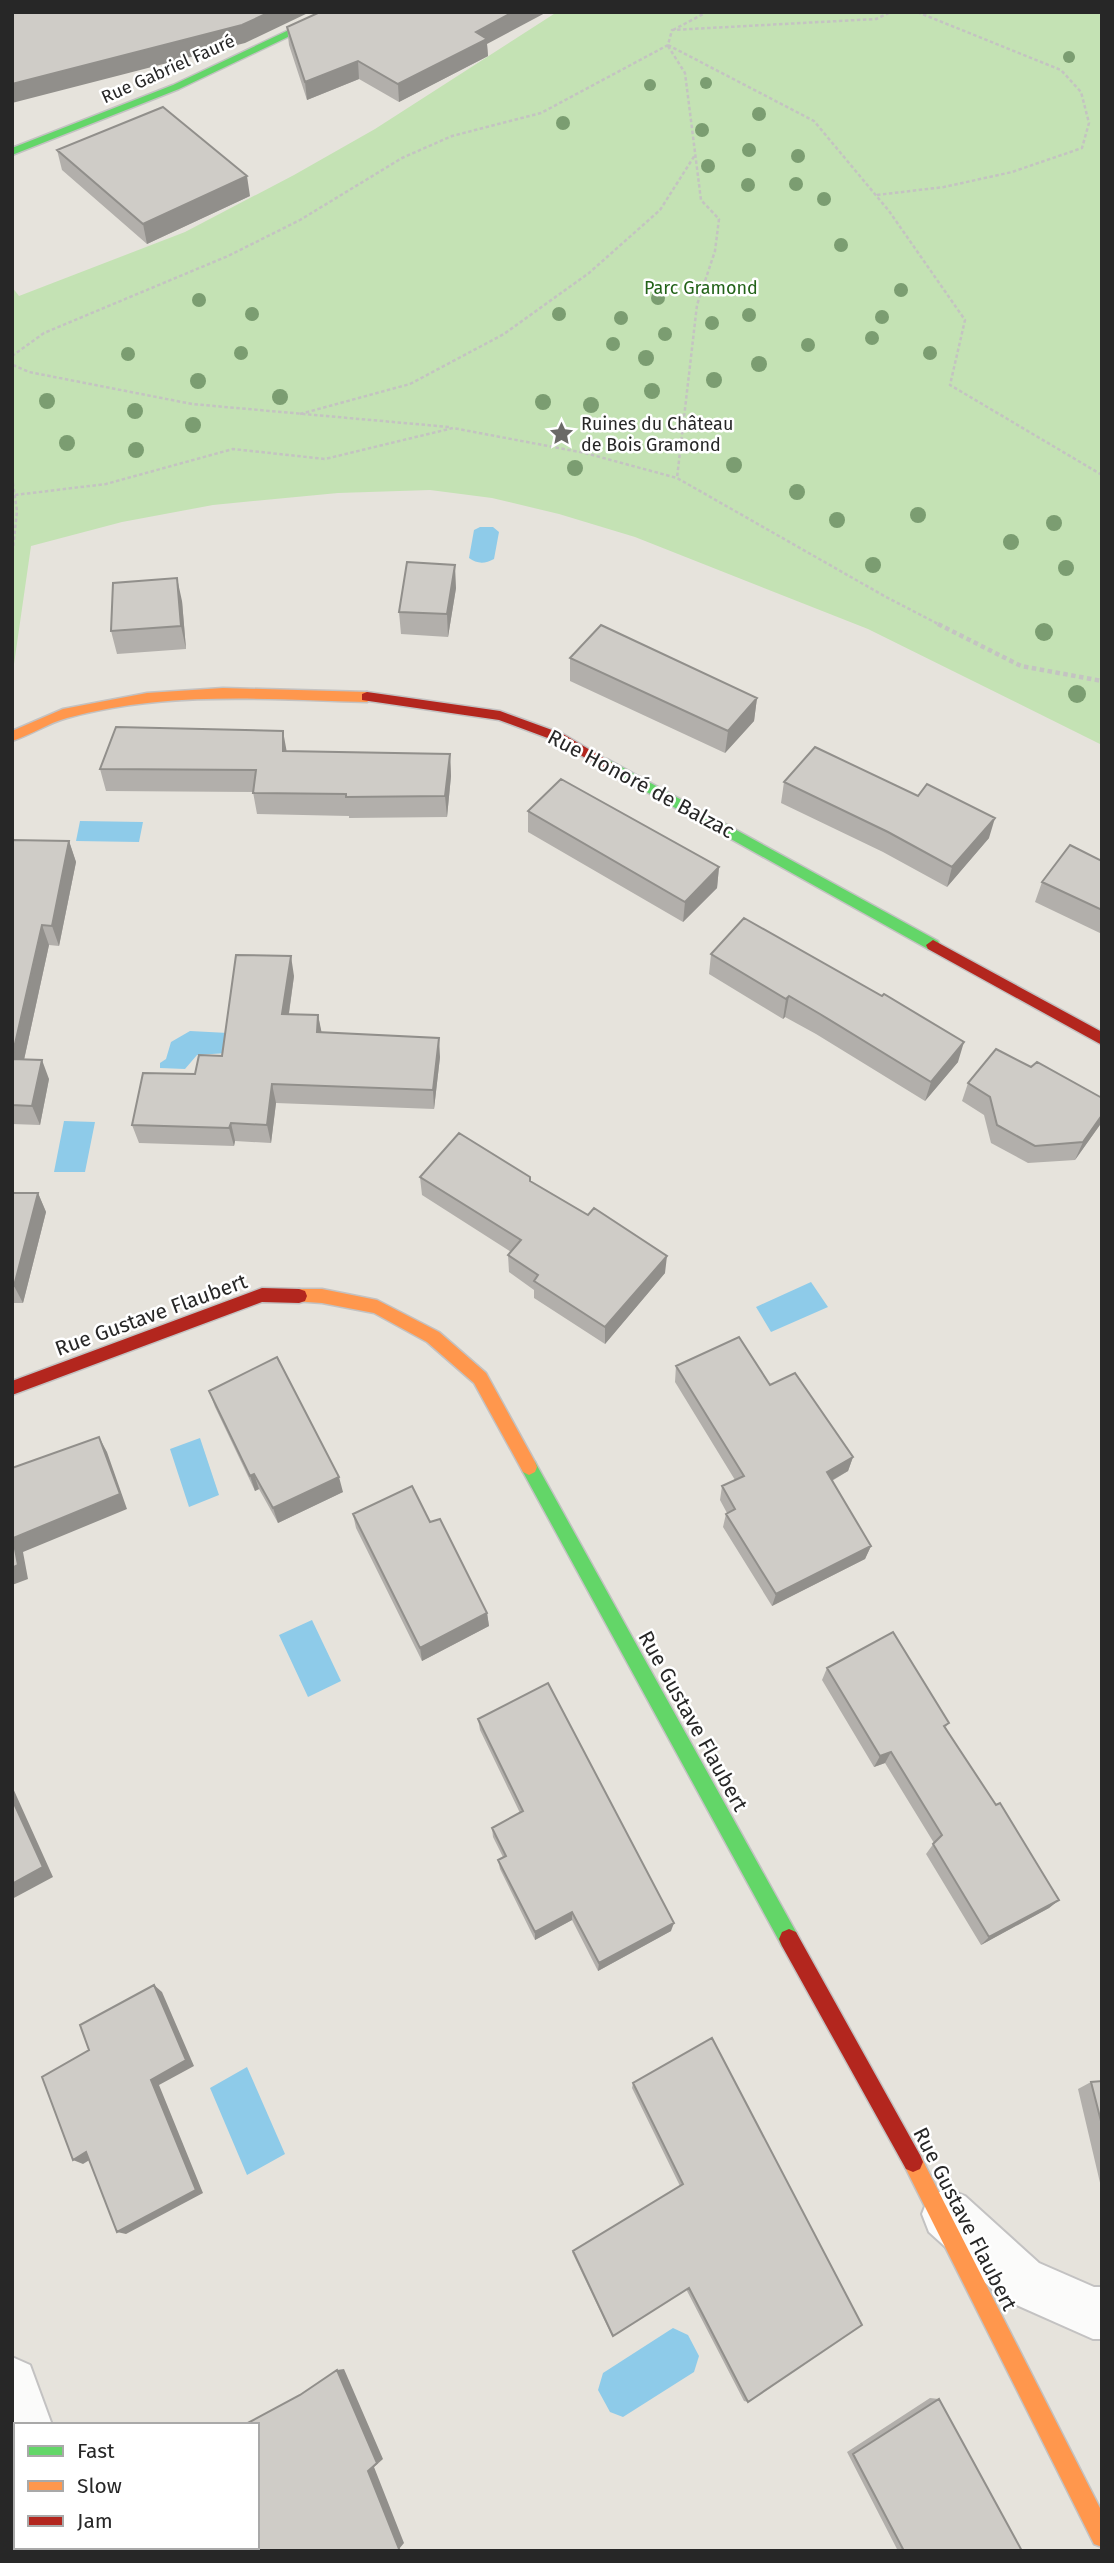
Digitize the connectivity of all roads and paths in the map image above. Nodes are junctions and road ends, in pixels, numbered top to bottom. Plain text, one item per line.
1 (335, 12) edge
2 (706, 12) edge
3 (891, 12) edge
4 (917, 12) edge
5 (672, 30) junction
6 (668, 45) junction
7 (12, 152) edge
8 (695, 155) junction
9 (876, 196) junction
10 (12, 356) edge
11 (13, 365) edge
12 (300, 414) junction
13 (453, 428) junction
14 (1102, 475) edge
15 (12, 477) edge
16 (677, 478) junction
17 (15, 495) junction
18 (12, 558) edge
19 (1102, 681) edge
20 (12, 736) edge
21 (1102, 1039) edge
22 (12, 1388) edge
23 (936, 2204) junction
24 (1102, 2313) edge
25 (12, 2383) edge
26 (25, 2423) edge
27 (1102, 2536) edge

1 - 7 street, Rue Gabriel Fauré
2 - 5 path
3 - 5 path
4 - 9 path
5 - 6 path
6 - 8 path
6 - 9 path
6 - 10 path
8 - 12 path
8 - 16 path
9 - 14 path
11 - 12 path
12 - 13 path
13 - 16 path
13 - 17 path
15 - 17 path
16 - 19 path
17 - 18 path
20 - 21 street, Rue Honoré de Balzac
22 - 23 street, Rue Gustave Flaubert
23 - 24 street
23 - 27 street, Rue Gustave Flaubert
25 - 26 street

